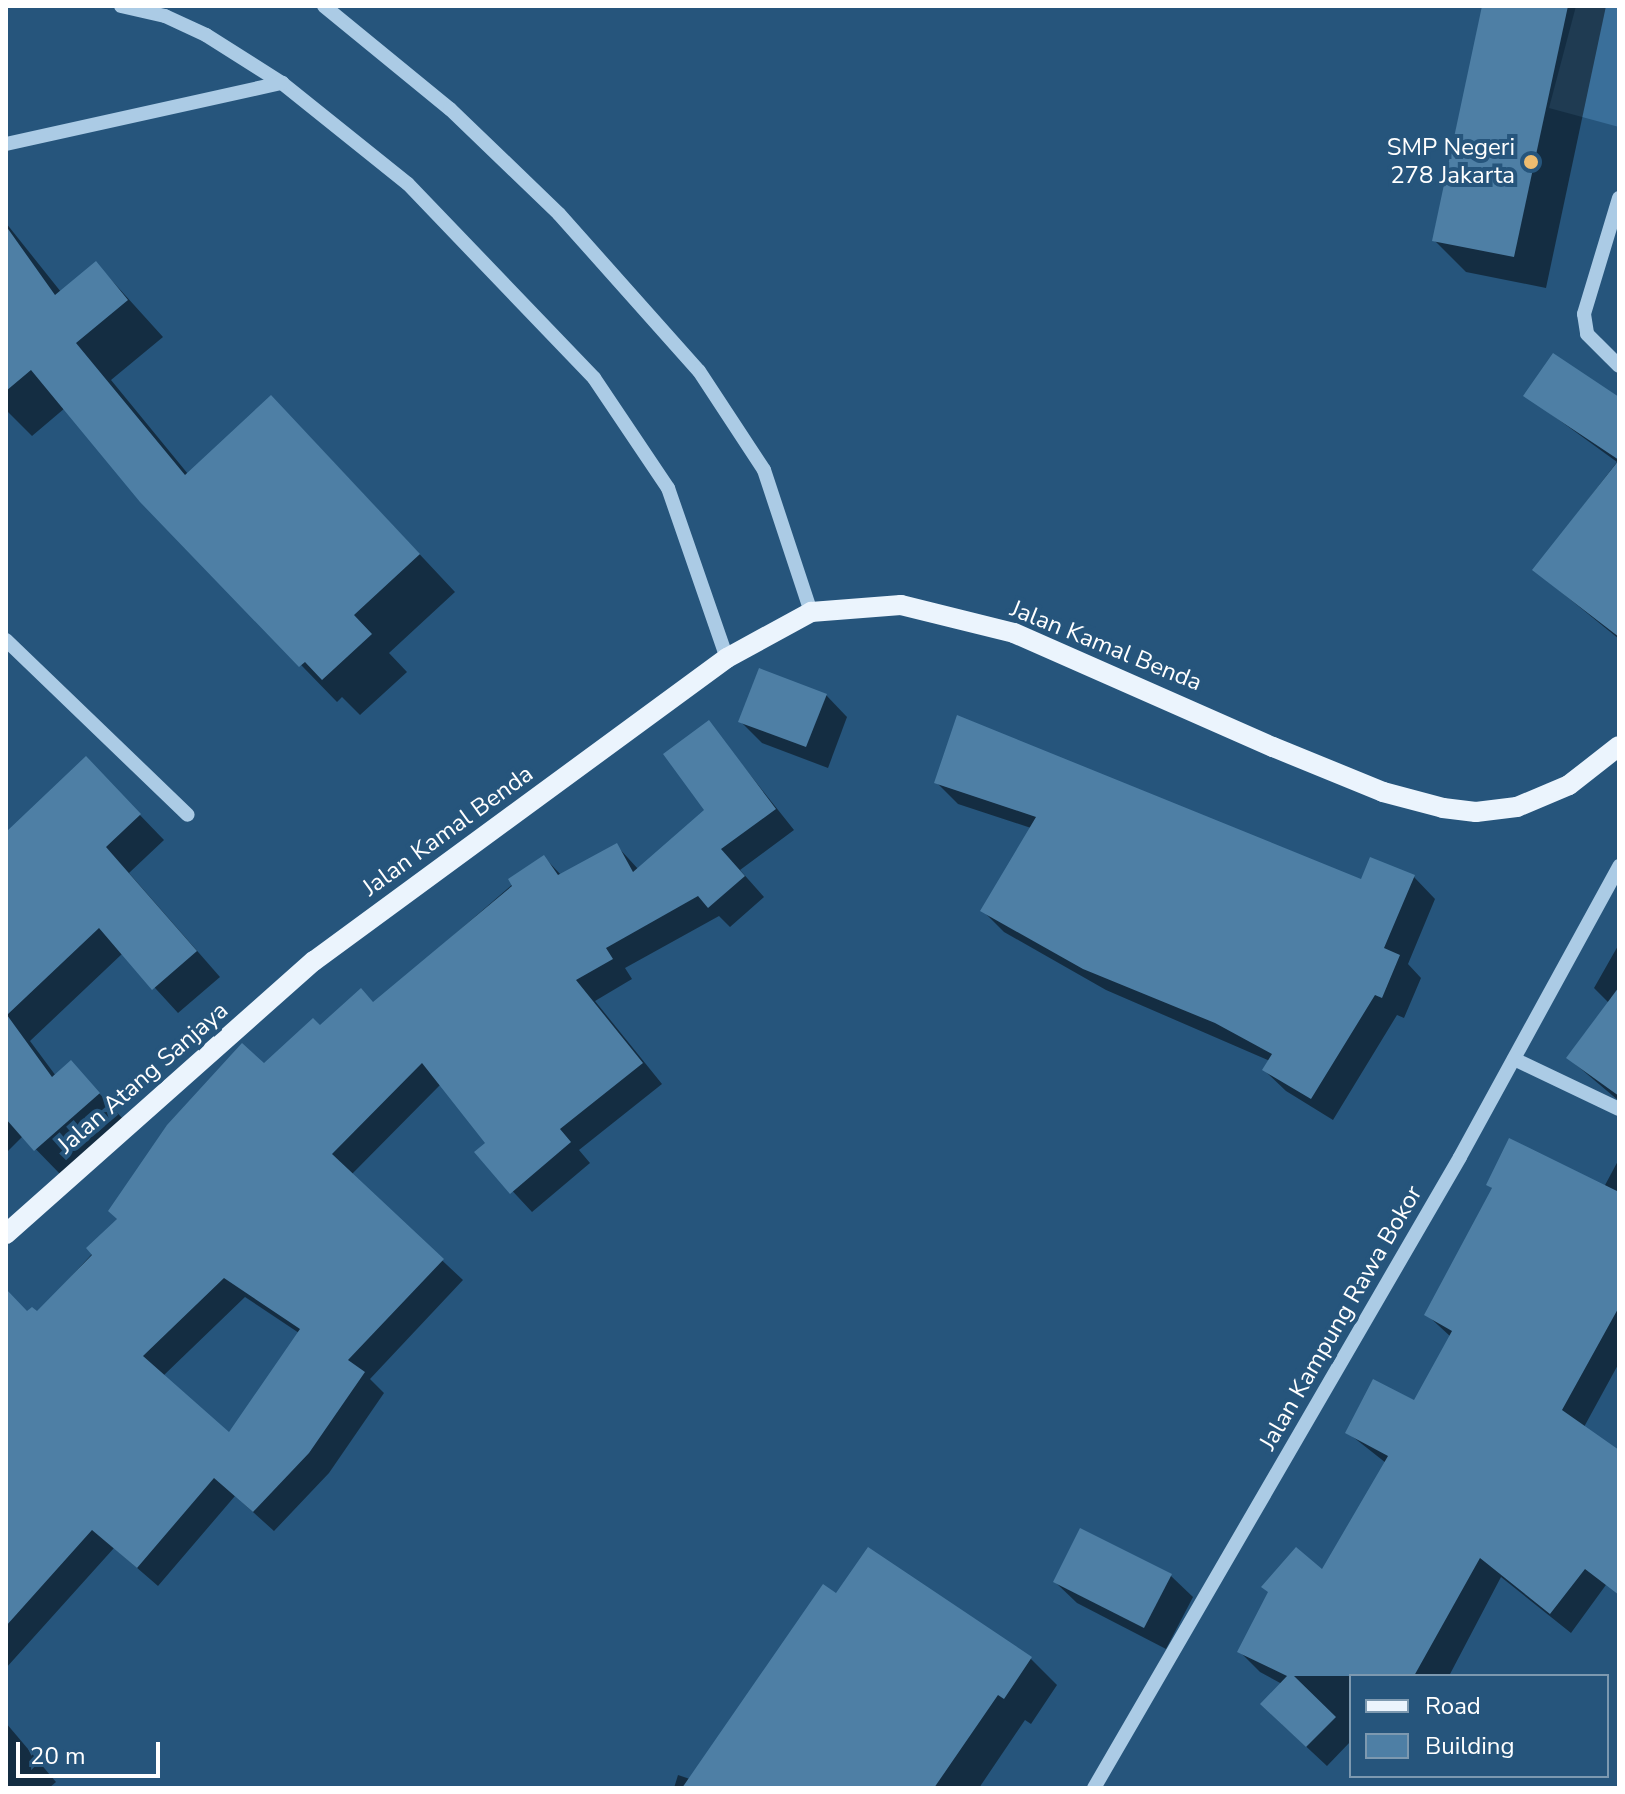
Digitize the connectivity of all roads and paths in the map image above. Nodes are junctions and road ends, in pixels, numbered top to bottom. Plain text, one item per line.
1 (121, 6) edge
2 (324, 6) edge
3 (282, 83) junction
4 (6, 144) edge
5 (1619, 198) edge
6 (1619, 366) edge
7 (811, 612) junction
8 (6, 640) edge
9 (727, 658) junction
10 (1619, 746) edge
11 (188, 815) dead end
12 (1619, 866) edge
13 (314, 961) joint
14 (1514, 1059) junction
15 (1619, 1109) edge
16 (6, 1234) edge
17 (1094, 1788) edge

1 - 3 street
2 - 7 street
3 - 4 street
3 - 9 street
5 - 6 street
7 - 9 main road, Jalan Kamal Benda
7 - 10 main road, Jalan Kamal Benda
8 - 11 street
9 - 13 main road, Jalan Kamal Benda
12 - 14 street, Jalan Kampung Rawa Bokor
13 - 16 main road, Jalan Atang Sanjaya
14 - 15 street
14 - 17 street, Jalan Kampung Rawa Bokor

